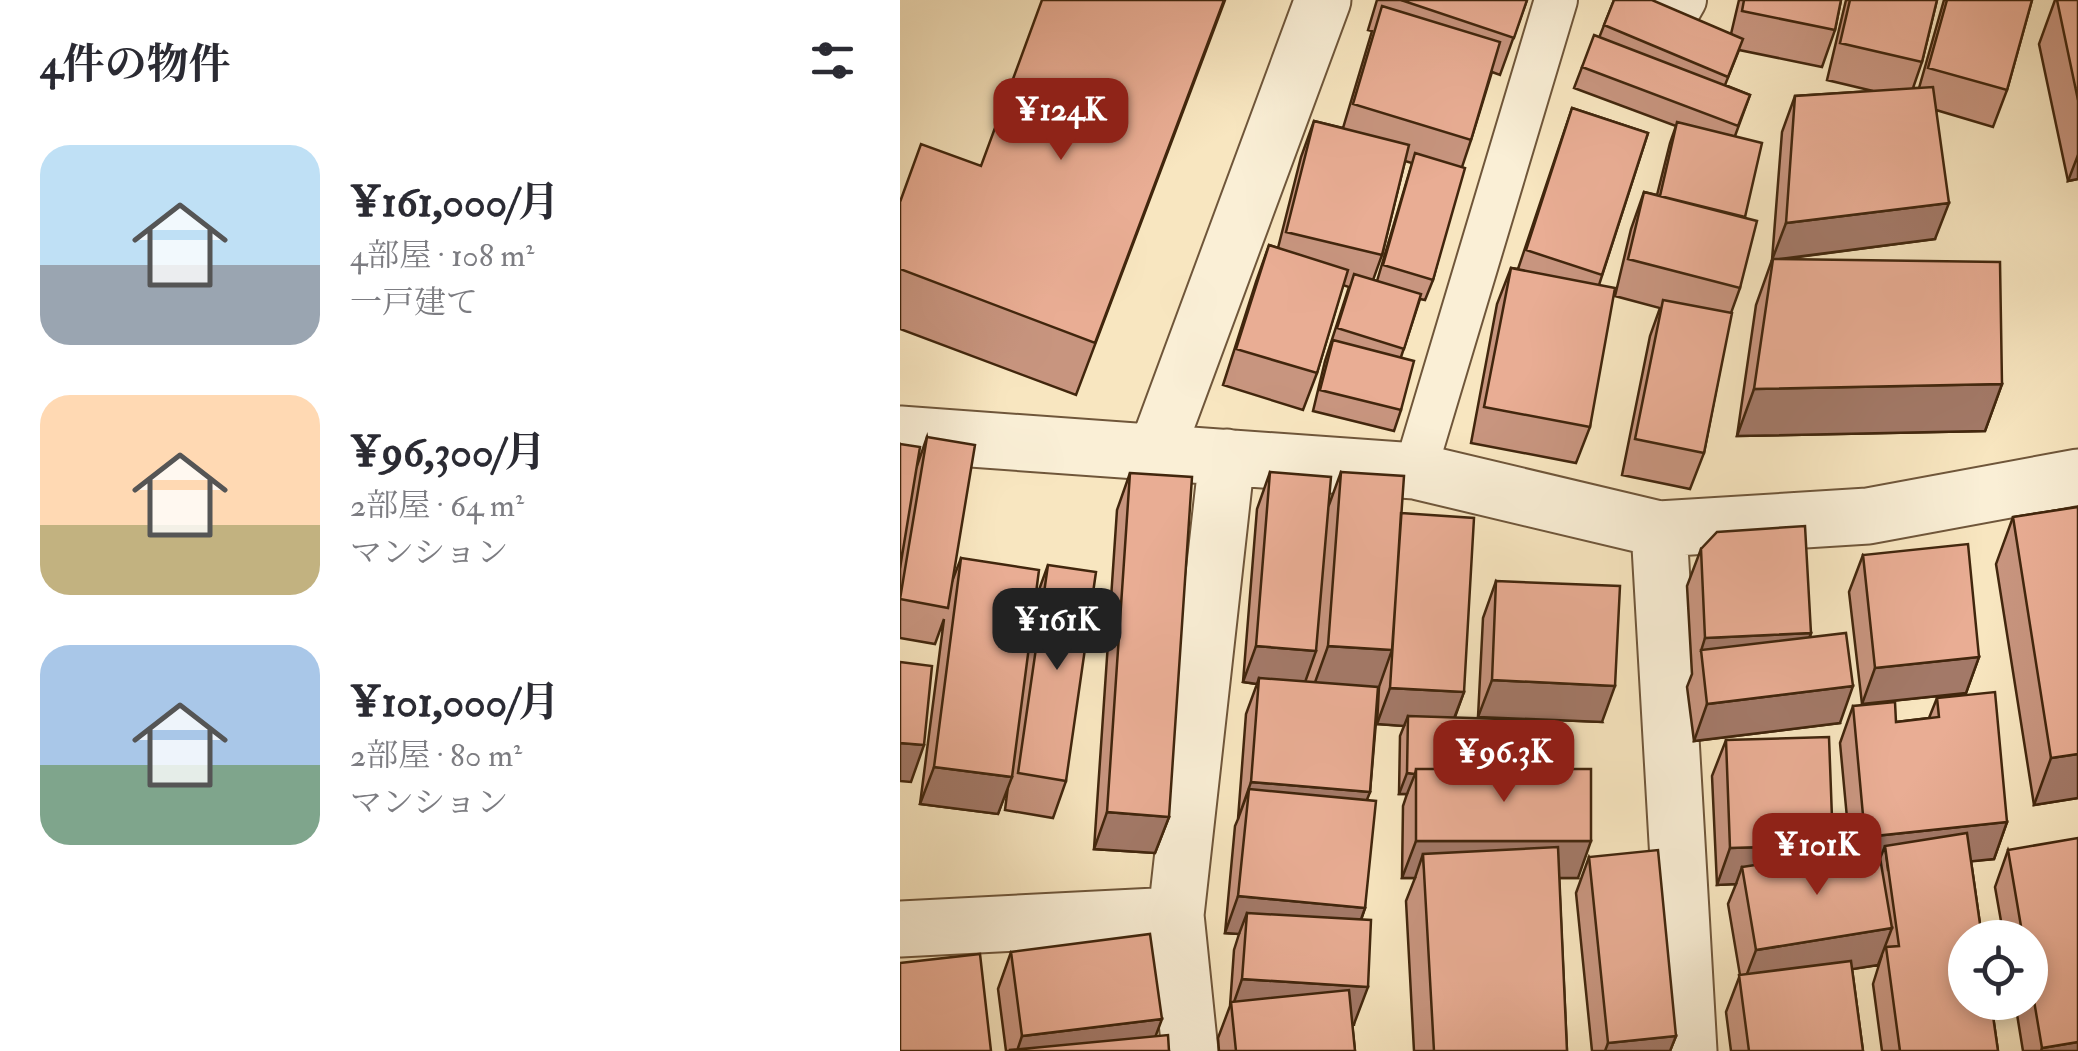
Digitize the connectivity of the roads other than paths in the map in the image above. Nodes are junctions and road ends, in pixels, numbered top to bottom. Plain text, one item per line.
1 (1323, 0) edge
2 (1556, 0) edge
3 (1663, 0) edge
4 (1685, 0) edge
5 (900, 434) edge
6 (1156, 452) junction
7 (1227, 457) junction
8 (1415, 470) junction
9 (2078, 477) edge
10 (1658, 529) junction
11 (1176, 915) junction
12 (900, 929) edge
13 (1190, 1051) edge
14 (1689, 1051) edge

1 - 6 street
2 - 8 lane
3 - 4 lane
5 - 6 street
6 - 7 street
7 - 8 street
7 - 11 street
8 - 10 street
9 - 10 street
10 - 14 street
11 - 12 street
11 - 13 street

